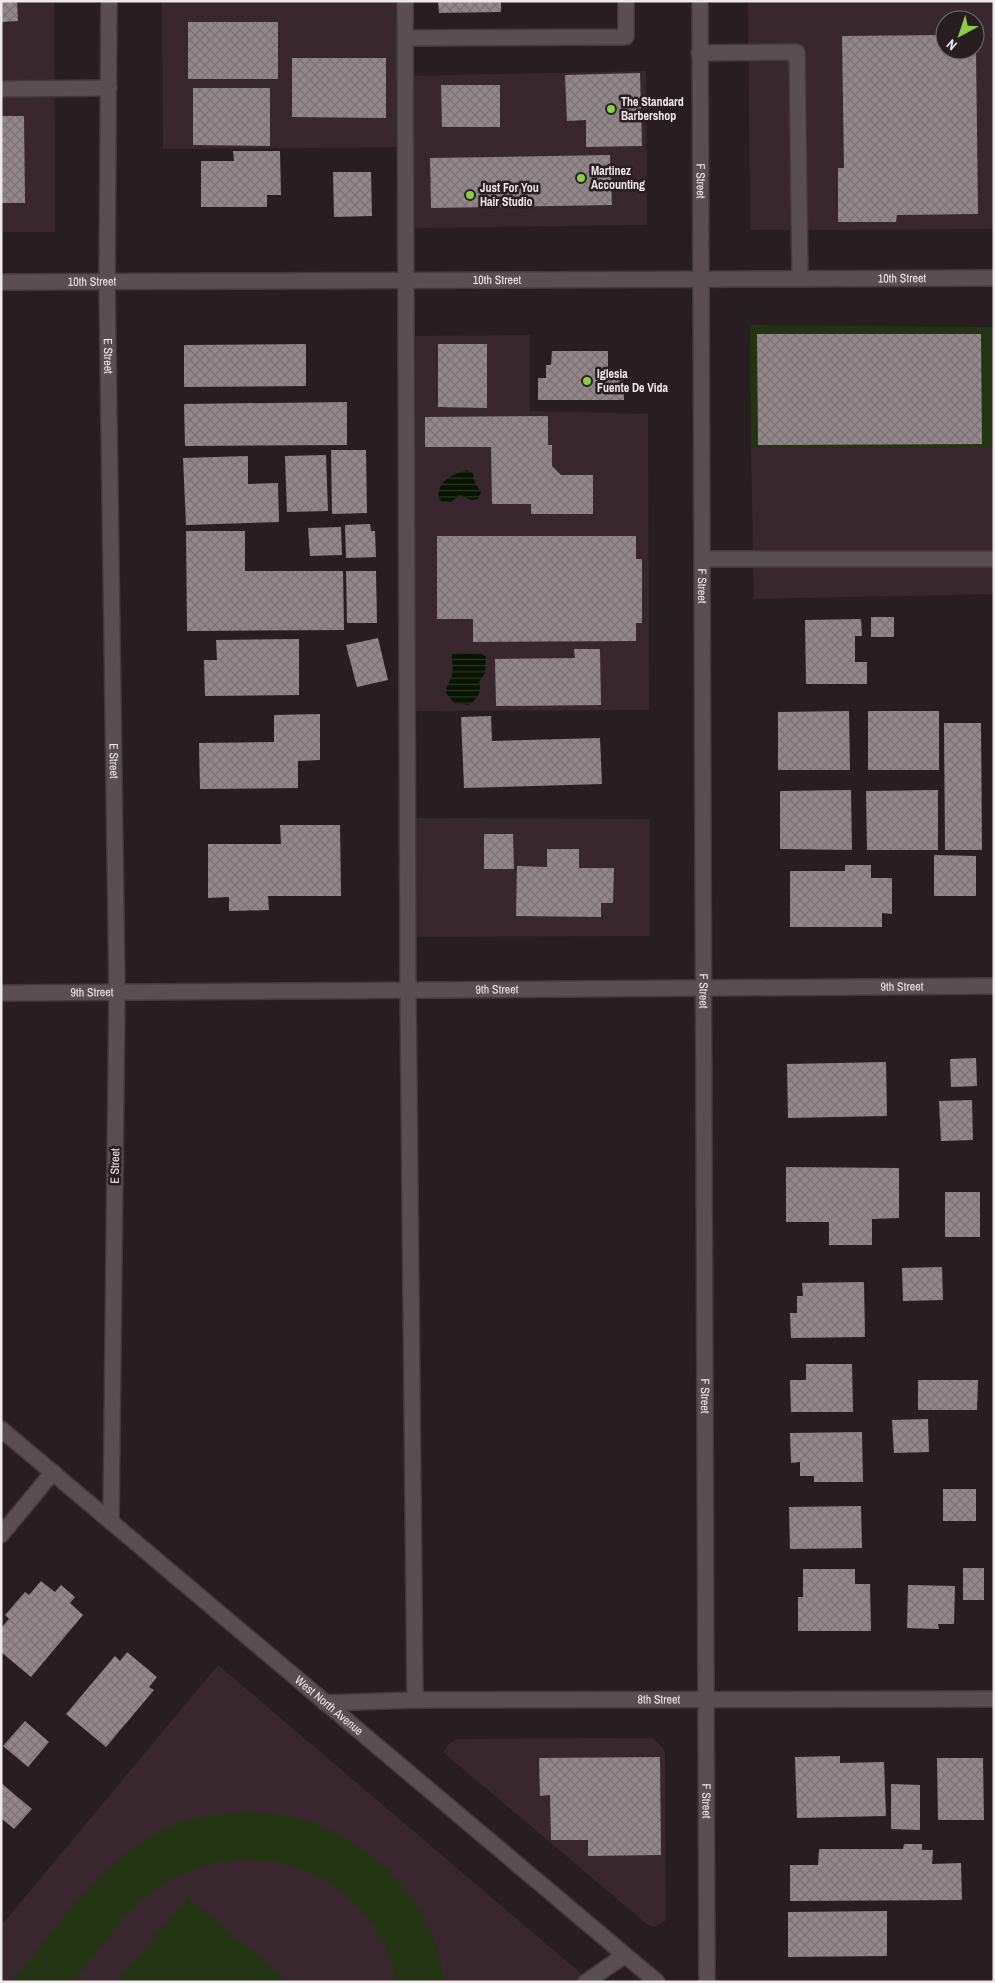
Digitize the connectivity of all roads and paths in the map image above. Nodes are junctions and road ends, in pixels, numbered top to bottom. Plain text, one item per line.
1 (109, 1) edge
2 (405, 1) edge
3 (626, 1) edge
4 (700, 1) edge
5 (406, 38) junction
6 (699, 53) junction
7 (108, 88) junction
8 (1, 89) edge
9 (800, 278) junction
10 (994, 278) edge
11 (406, 279) junction
12 (701, 279) junction
13 (107, 281) junction
14 (1, 282) edge
15 (702, 559) junction
16 (994, 559) edge
17 (994, 986) edge
18 (704, 989) junction
19 (408, 991) junction
20 (116, 992) junction
21 (1, 993) edge
22 (1, 1429) edge
23 (53, 1472) junction
24 (111, 1520) junction
25 (1, 1535) edge
26 (994, 1699) edge
27 (415, 1700) junction
28 (707, 1701) junction
29 (325, 1703) junction
30 (625, 1955) junction
31 (586, 1982) edge
32 (657, 1982) edge
33 (707, 1982) edge

1 - 7 street, E Street
2 - 5 street
3 - 5 street
4 - 6 street, F Street
5 - 11 street
6 - 9 street
6 - 12 street, F Street
7 - 8 street
7 - 13 street, E Street
9 - 10 street, 10th Street
9 - 12 street, 10th Street
11 - 12 street, 10th Street
11 - 13 street, 10th Street
11 - 19 street
12 - 15 street, F Street
13 - 14 street, 10th Street
13 - 20 street, E Street
15 - 16 street
15 - 18 street, F Street
17 - 18 street, 9th Street
18 - 19 street, 9th Street
18 - 28 street, F Street
19 - 20 street, 9th Street
19 - 27 street
20 - 21 street, 9th Street
20 - 24 street, E Street
22 - 23 street, West North Avenue
23 - 24 street, West North Avenue
23 - 25 street
24 - 29 street, West North Avenue
26 - 28 street, 8th Street
27 - 28 street, 8th Street
27 - 29 street, 8th Street
28 - 33 street, F Street
29 - 30 street, West North Avenue
30 - 31 street
30 - 32 street, West North Avenue

